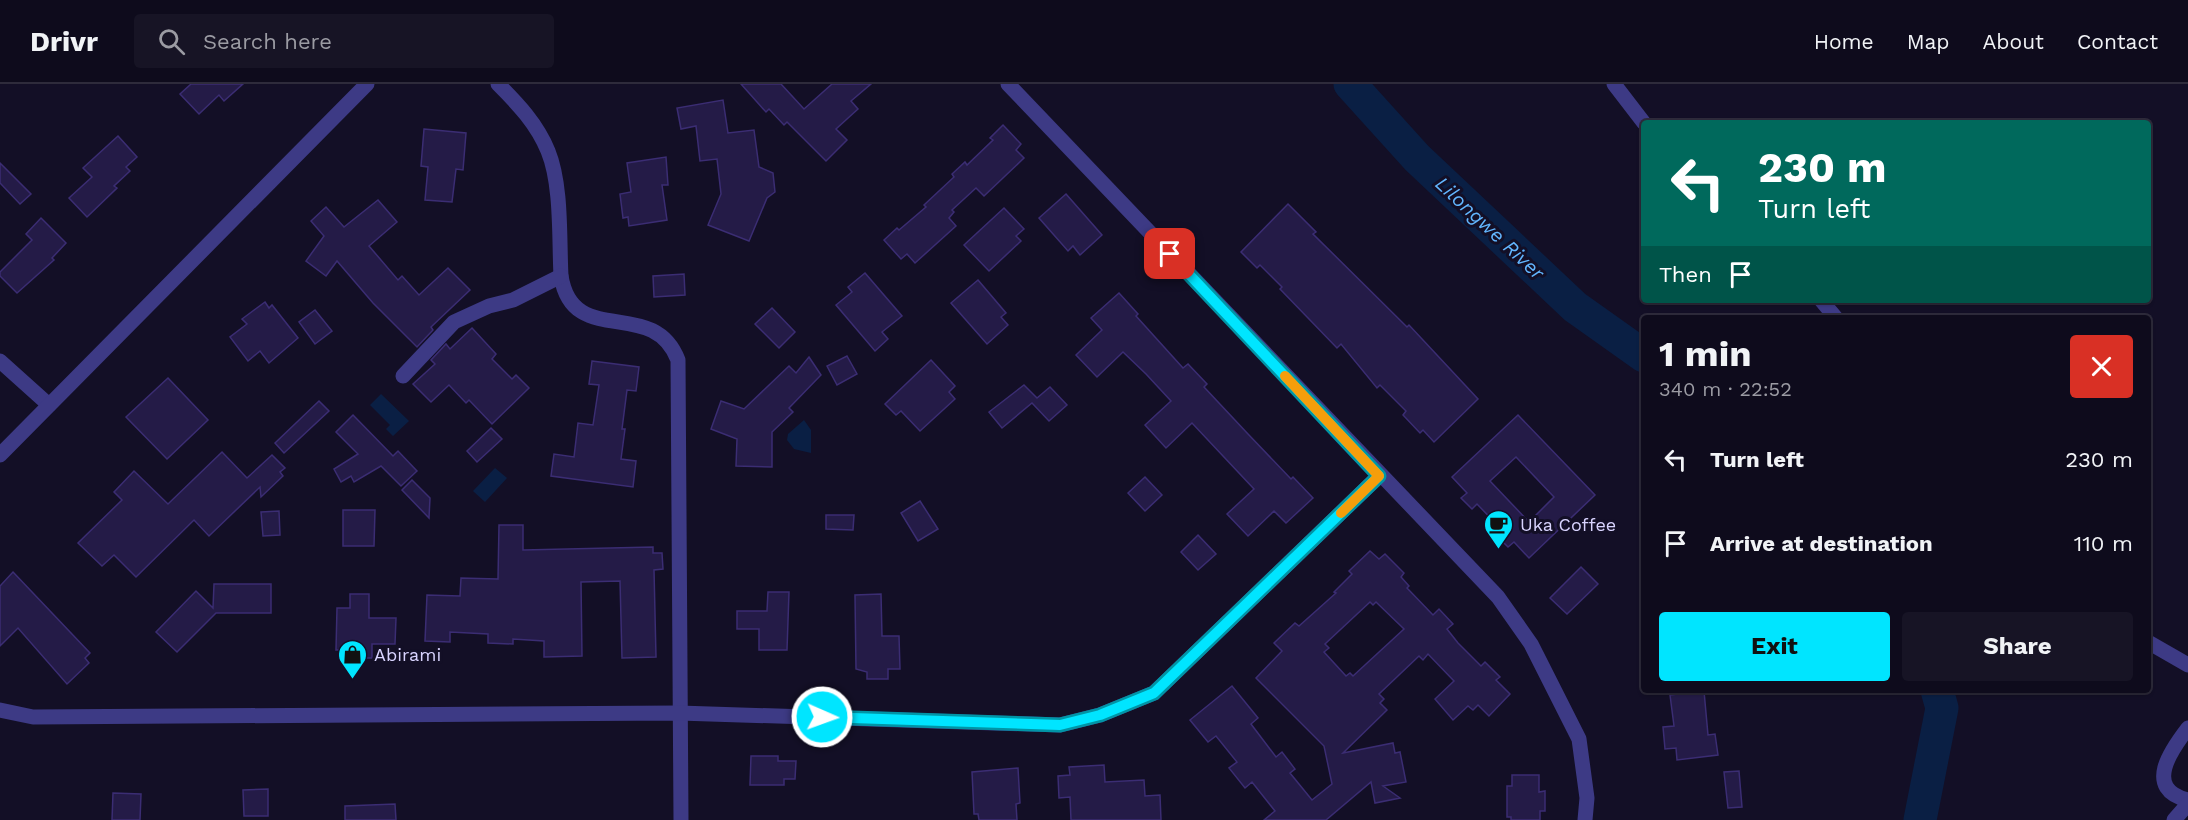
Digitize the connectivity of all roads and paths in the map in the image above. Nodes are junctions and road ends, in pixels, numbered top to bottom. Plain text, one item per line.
1 (368, 84) edge
2 (498, 84) edge
3 (1008, 84) edge
4 (1614, 84) edge
5 (1642, 120) edge
6 (561, 276) junction
7 (1824, 303) edge
8 (1834, 315) edge
9 (0, 361) edge
10 (403, 376) dead end
11 (49, 405) junction
12 (0, 455) edge
13 (1379, 476) junction
14 (2151, 644) edge
15 (2188, 665) edge
16 (0, 710) edge
17 (679, 713) junction
18 (2188, 728) edge
19 (2188, 802) edge
20 (681, 820) edge
21 (1585, 820) edge
22 (2174, 820) edge

1 - 11 street
2 - 6 street
3 - 13 street
4 - 5 street
6 - 10 street
6 - 17 street
7 - 8 street
9 - 11 street
11 - 12 street
13 - 17 street
13 - 21 street
14 - 15 street
16 - 17 street
17 - 20 street
18 - 19 street
19 - 22 street

